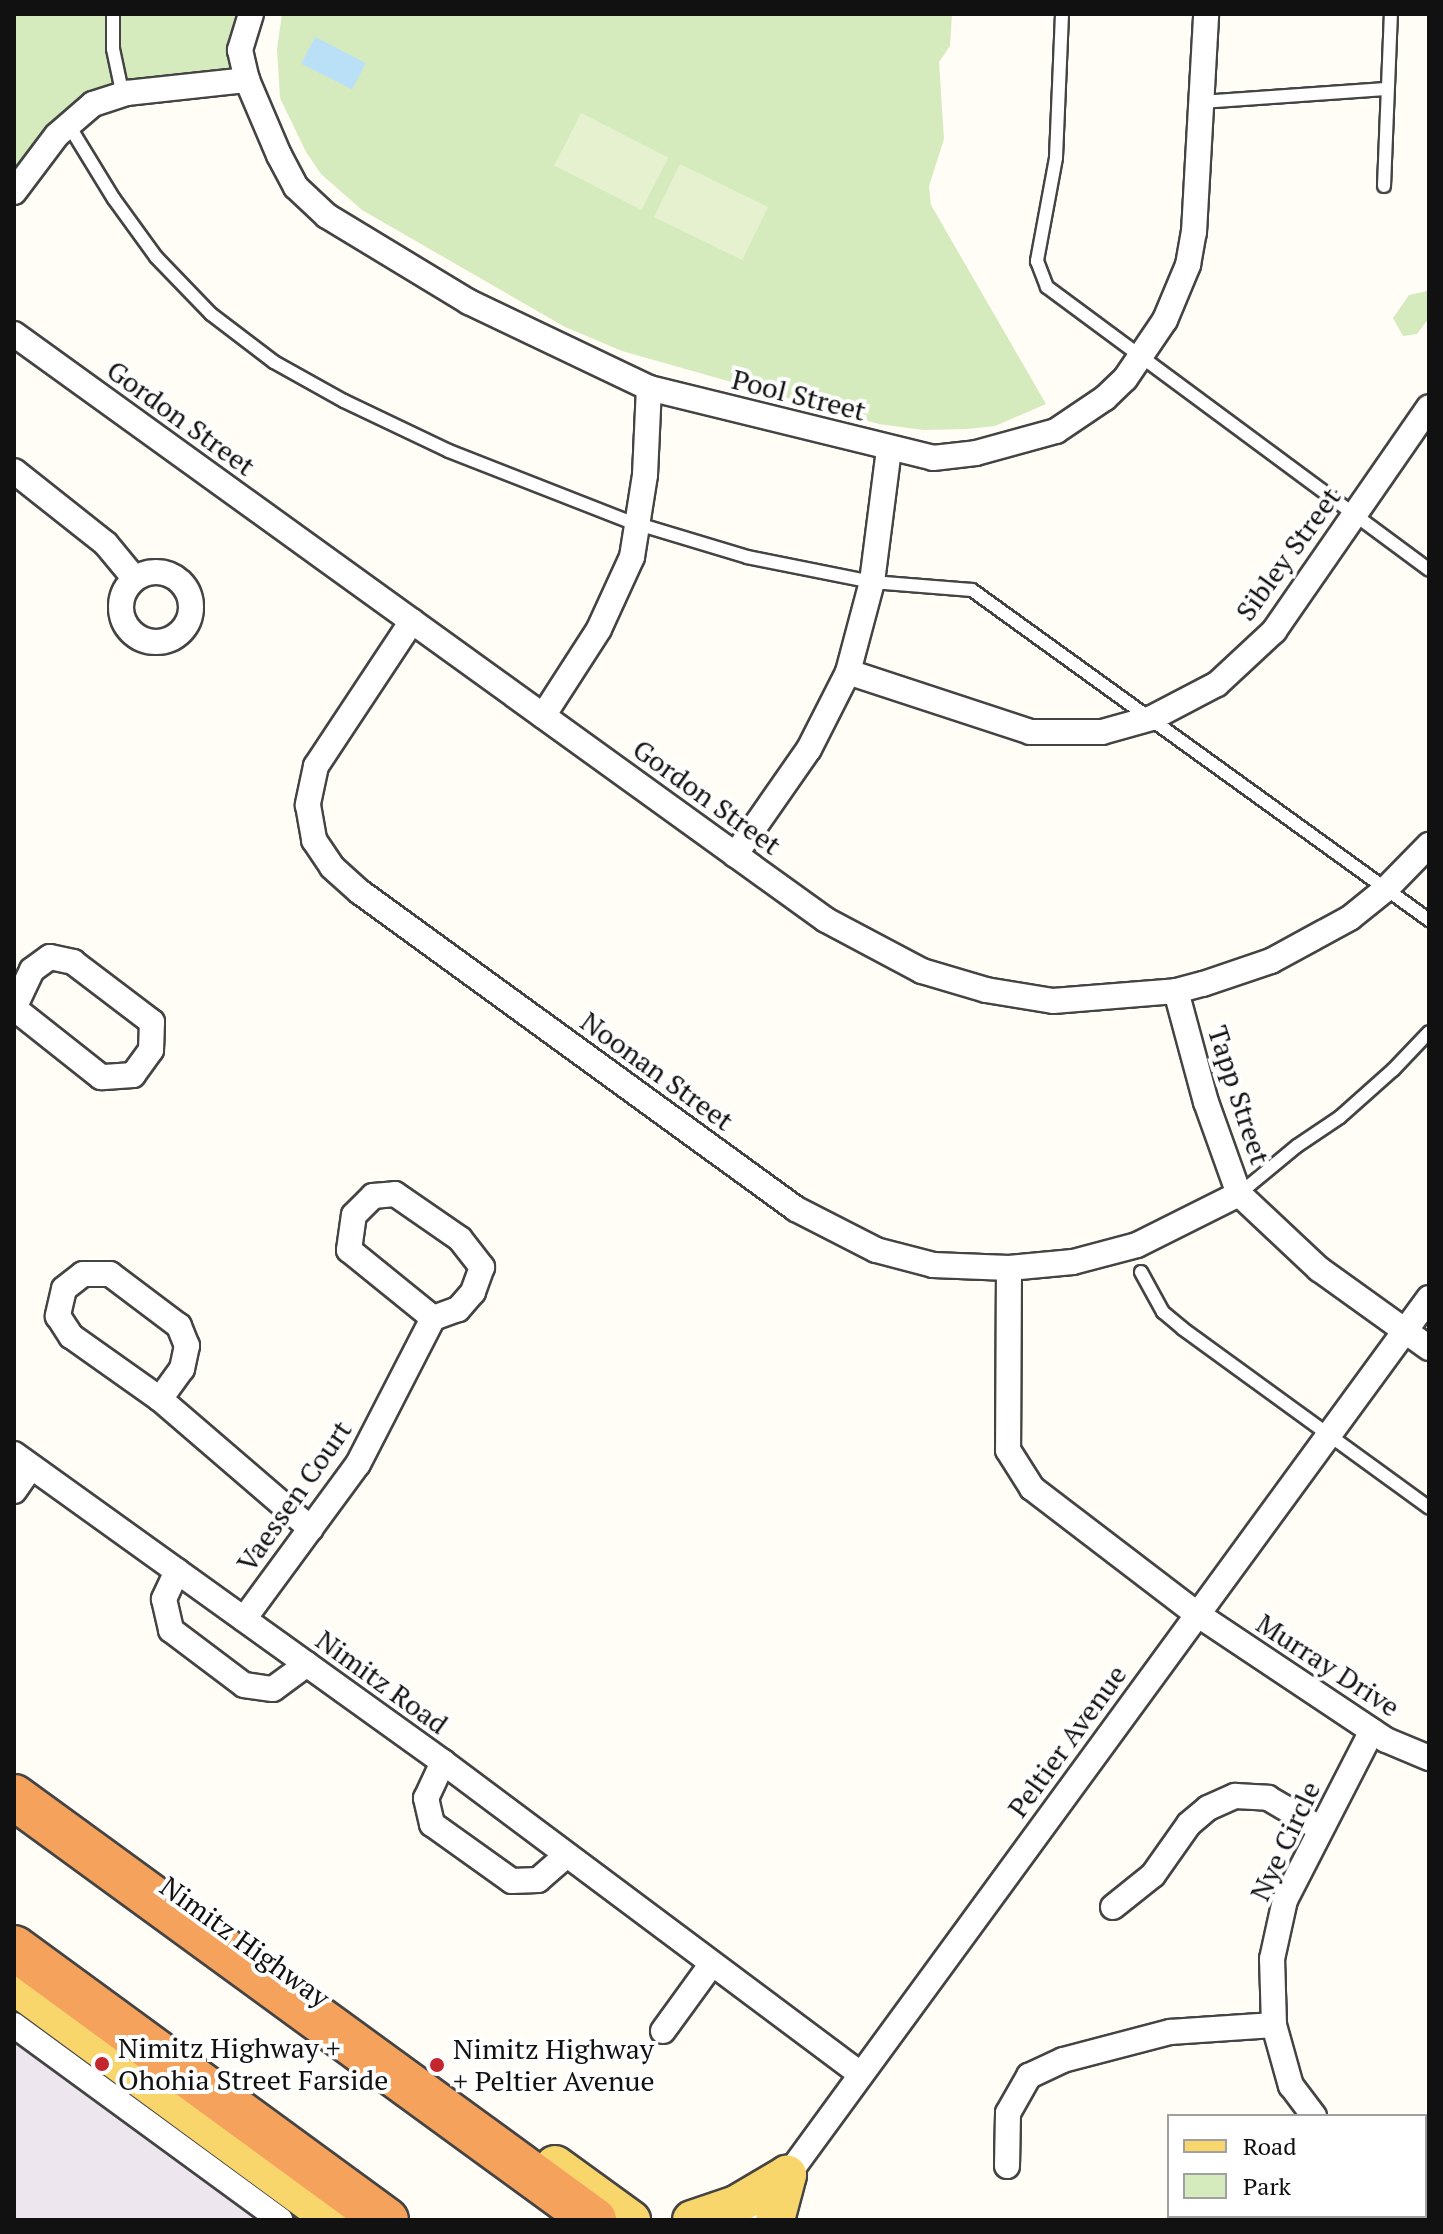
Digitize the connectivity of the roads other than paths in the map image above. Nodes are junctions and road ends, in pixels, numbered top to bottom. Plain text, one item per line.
1 (113, 14) edge
2 (251, 14) edge
3 (1062, 14) edge
4 (1206, 14) edge
5 (1391, 14) edge
6 (247, 80) junction
7 (1387, 89) junction
8 (123, 96) junction
9 (1200, 102) junction
10 (68, 124) junction
11 (1384, 186) dead end
12 (14, 192) edge
13 (14, 334) edge
14 (1141, 358) junction
15 (649, 388) junction
16 (1429, 407) edge
17 (889, 449) junction
18 (14, 471) edge
19 (1355, 514) junction
20 (639, 524) junction
21 (1429, 570) edge
22 (135, 579) dead end
23 (872, 582) junction
24 (412, 621) junction
25 (848, 672) junction
26 (543, 716) junction
27 (1152, 718) junction
28 (1429, 845) edge
29 (735, 855) junction
30 (1386, 889) junction
31 (1429, 920) edge
32 (1176, 991) junction
33 (14, 1008) edge
34 (1429, 1032) edge
35 (1239, 1194) junction
36 (1009, 1268) junction
37 (1141, 1272) dead end
38 (1429, 1298) edge
39 (433, 1318) junction
40 (1406, 1331) junction
41 (1429, 1348) edge
42 (160, 1399) junction
43 (1329, 1435) junction
44 (23, 1460) edge
45 (14, 1491) edge
46 (1429, 1508) edge
47 (311, 1529) junction
48 (177, 1571) junction
49 (1197, 1614) junction
50 (244, 1619) junction
51 (307, 1664) junction
52 (1372, 1731) junction
53 (1429, 1758) edge
54 (443, 1762) junction
55 (14, 1776) edge
56 (14, 1797) edge
57 (1321, 1829) junction
58 (566, 1856) junction
59 (1113, 1907) dead end
60 (14, 1948) edge
61 (14, 1956) edge
62 (711, 1965) junction
63 (14, 1985) edge
64 (14, 2025) edge
65 (1274, 2025) junction
66 (663, 2031) dead end
67 (859, 2073) junction
68 (224, 2102) junction
69 (1312, 2114) edge
70 (1007, 2166) dead end
71 (787, 2175) junction
72 (609, 2213) edge
73 (280, 2220) edge
74 (334, 2220) edge
75 (386, 2220) edge
76 (691, 2220) edge
77 (755, 2220) edge
78 (775, 2220) edge

1 - 8 lane
2 - 6 street, Pool Street
3 - 14 lane
4 - 9 street, Pool Street
5 - 7 lane
6 - 8 street
6 - 15 street, Pool Street
7 - 9 lane
7 - 11 lane
8 - 10 street
9 - 14 street, Pool Street
10 - 12 street
10 - 20 lane
13 - 24 street, Gordon Street
14 - 17 street, Pool Street
14 - 19 lane
15 - 17 street, Pool Street
15 - 20 street
16 - 19 street, Sibley Street
17 - 23 street
18 - 22 street
19 - 21 lane
19 - 27 street, Sibley Street
20 - 23 lane
20 - 26 street
23 - 25 street
23 - 27 lane
24 - 26 street, Gordon Street
24 - 36 street, Noonan Street
25 - 27 street, Sibley Street
25 - 29 street
26 - 29 street, Gordon Street
27 - 30 lane
28 - 30 street, Gordon Street
29 - 32 street, Gordon Street
30 - 31 lane
30 - 32 street, Gordon Street
32 - 35 street, Tapp Street
33 - 33 street
34 - 35 lane
35 - 36 street, Noonan Street
35 - 40 street, Tapp Street
36 - 49 street, Murray Drive
37 - 43 lane
38 - 40 street, Peltier Avenue
39 - 39 street
39 - 47 street, Vaessen Court
40 - 41 street, Tapp Street
40 - 43 street, Peltier Avenue
42 - 42 street
42 - 47 street
43 - 46 lane
43 - 49 street, Peltier Avenue
44 - 45 street
44 - 48 street, Nimitz Road
47 - 50 street, Vaessen Court
48 - 50 street, Nimitz Road
48 - 51 street
49 - 52 street, Murray Drive
49 - 67 street, Peltier Avenue
50 - 51 street, Nimitz Road
51 - 54 street, Nimitz Road
52 - 53 street, Murray Drive
52 - 57 street, Nye Circle
54 - 58 street, Nimitz Road
54 - 58 street
55 - 72 main road, Nimitz Highway
56 - 72 highway
57 - 59 street
57 - 65 street, Nye Circle
58 - 62 street, Nimitz Road
60 - 68 highway
61 - 68 highway
62 - 66 street
62 - 67 street, Nimitz Road
63 - 74 main road
64 - 73 street
65 - 69 street, Nye Circle
65 - 70 street
67 - 71 street, Peltier Avenue
68 - 75 highway
71 - 76 main road
71 - 77 street, Peltier Avenue
71 - 78 main road
72 - 76 main road

